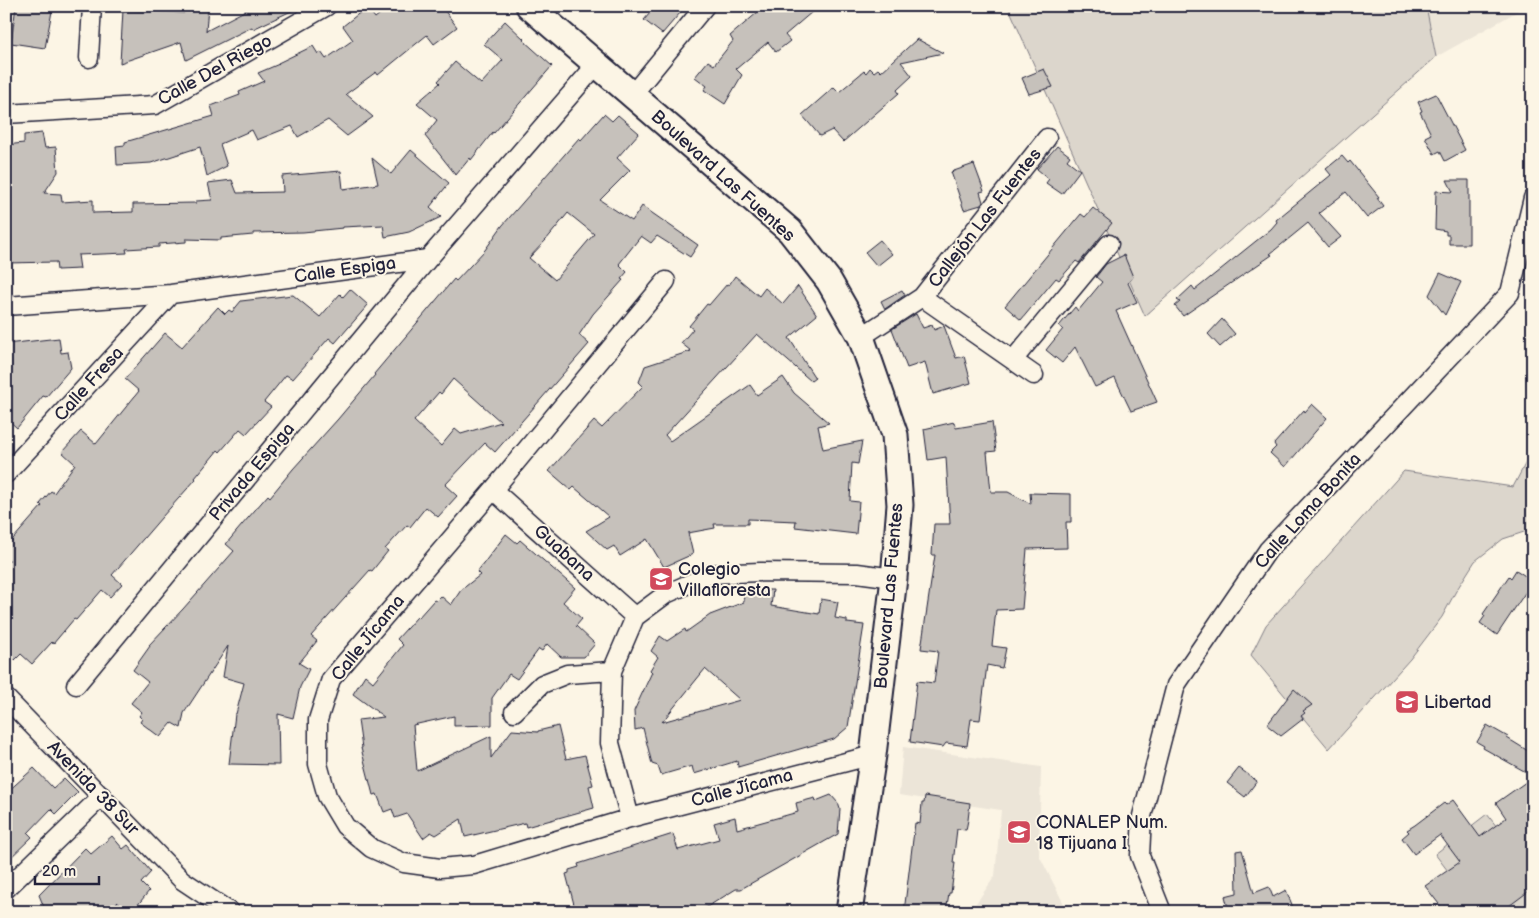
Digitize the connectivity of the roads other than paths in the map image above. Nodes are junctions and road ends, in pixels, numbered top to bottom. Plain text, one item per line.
1 (92, 6) edge
2 (327, 6) edge
3 (529, 6) edge
4 (705, 6) edge
5 (89, 58) dead end
6 (597, 64) junction
7 (632, 95) junction
8 (6, 114) edge
9 (1047, 138) dead end
10 (1533, 198) edge
11 (1109, 244) dead end
12 (428, 259) junction
13 (666, 281) dead end
14 (171, 294) junction
15 (922, 297) junction
16 (6, 306) edge
17 (861, 337) junction
18 (1013, 360) junction
19 (1034, 375) dead end
20 (6, 474) edge
21 (493, 490) junction
22 (894, 578) junction
23 (635, 617) junction
24 (612, 671) junction
25 (76, 685) dead end
26 (6, 698) edge
27 (514, 712) dead end
28 (873, 755) junction
29 (102, 796) junction
30 (630, 818) junction
31 (6, 889) edge
32 (230, 912) edge
33 (849, 912) edge
34 (1162, 912) edge

1 - 5 street
2 - 8 street, Calle Del Riego
3 - 6 street, Boulevard Las Fuentes
4 - 7 street
6 - 7 street, Boulevard Las Fuentes
6 - 12 street
7 - 17 street, Boulevard Las Fuentes
9 - 15 street, Callejón Las Fuentes
10 - 34 street, Calle Loma Bonita
11 - 18 street
12 - 14 street, Calle Espiga
12 - 25 street, Privada Espiga
13 - 21 street, Calle Jícama
14 - 16 street, Calle Espiga
14 - 20 street, Calle Fresa
15 - 17 street, Callejón Las Fuentes
15 - 18 street, Callejón Las Fuentes
17 - 22 street, Boulevard Las Fuentes
18 - 19 street, Callejón Las Fuentes
21 - 23 street, Guabana
21 - 30 street, Calle Jícama
22 - 23 street
22 - 28 street, Boulevard Las Fuentes
23 - 24 street
24 - 27 street
24 - 30 street
26 - 29 street, Avenida 38 Sur
28 - 30 street, Calle Jícama
28 - 33 street, Boulevard Las Fuentes
29 - 31 street
29 - 32 street, Avenida 38 Sur

